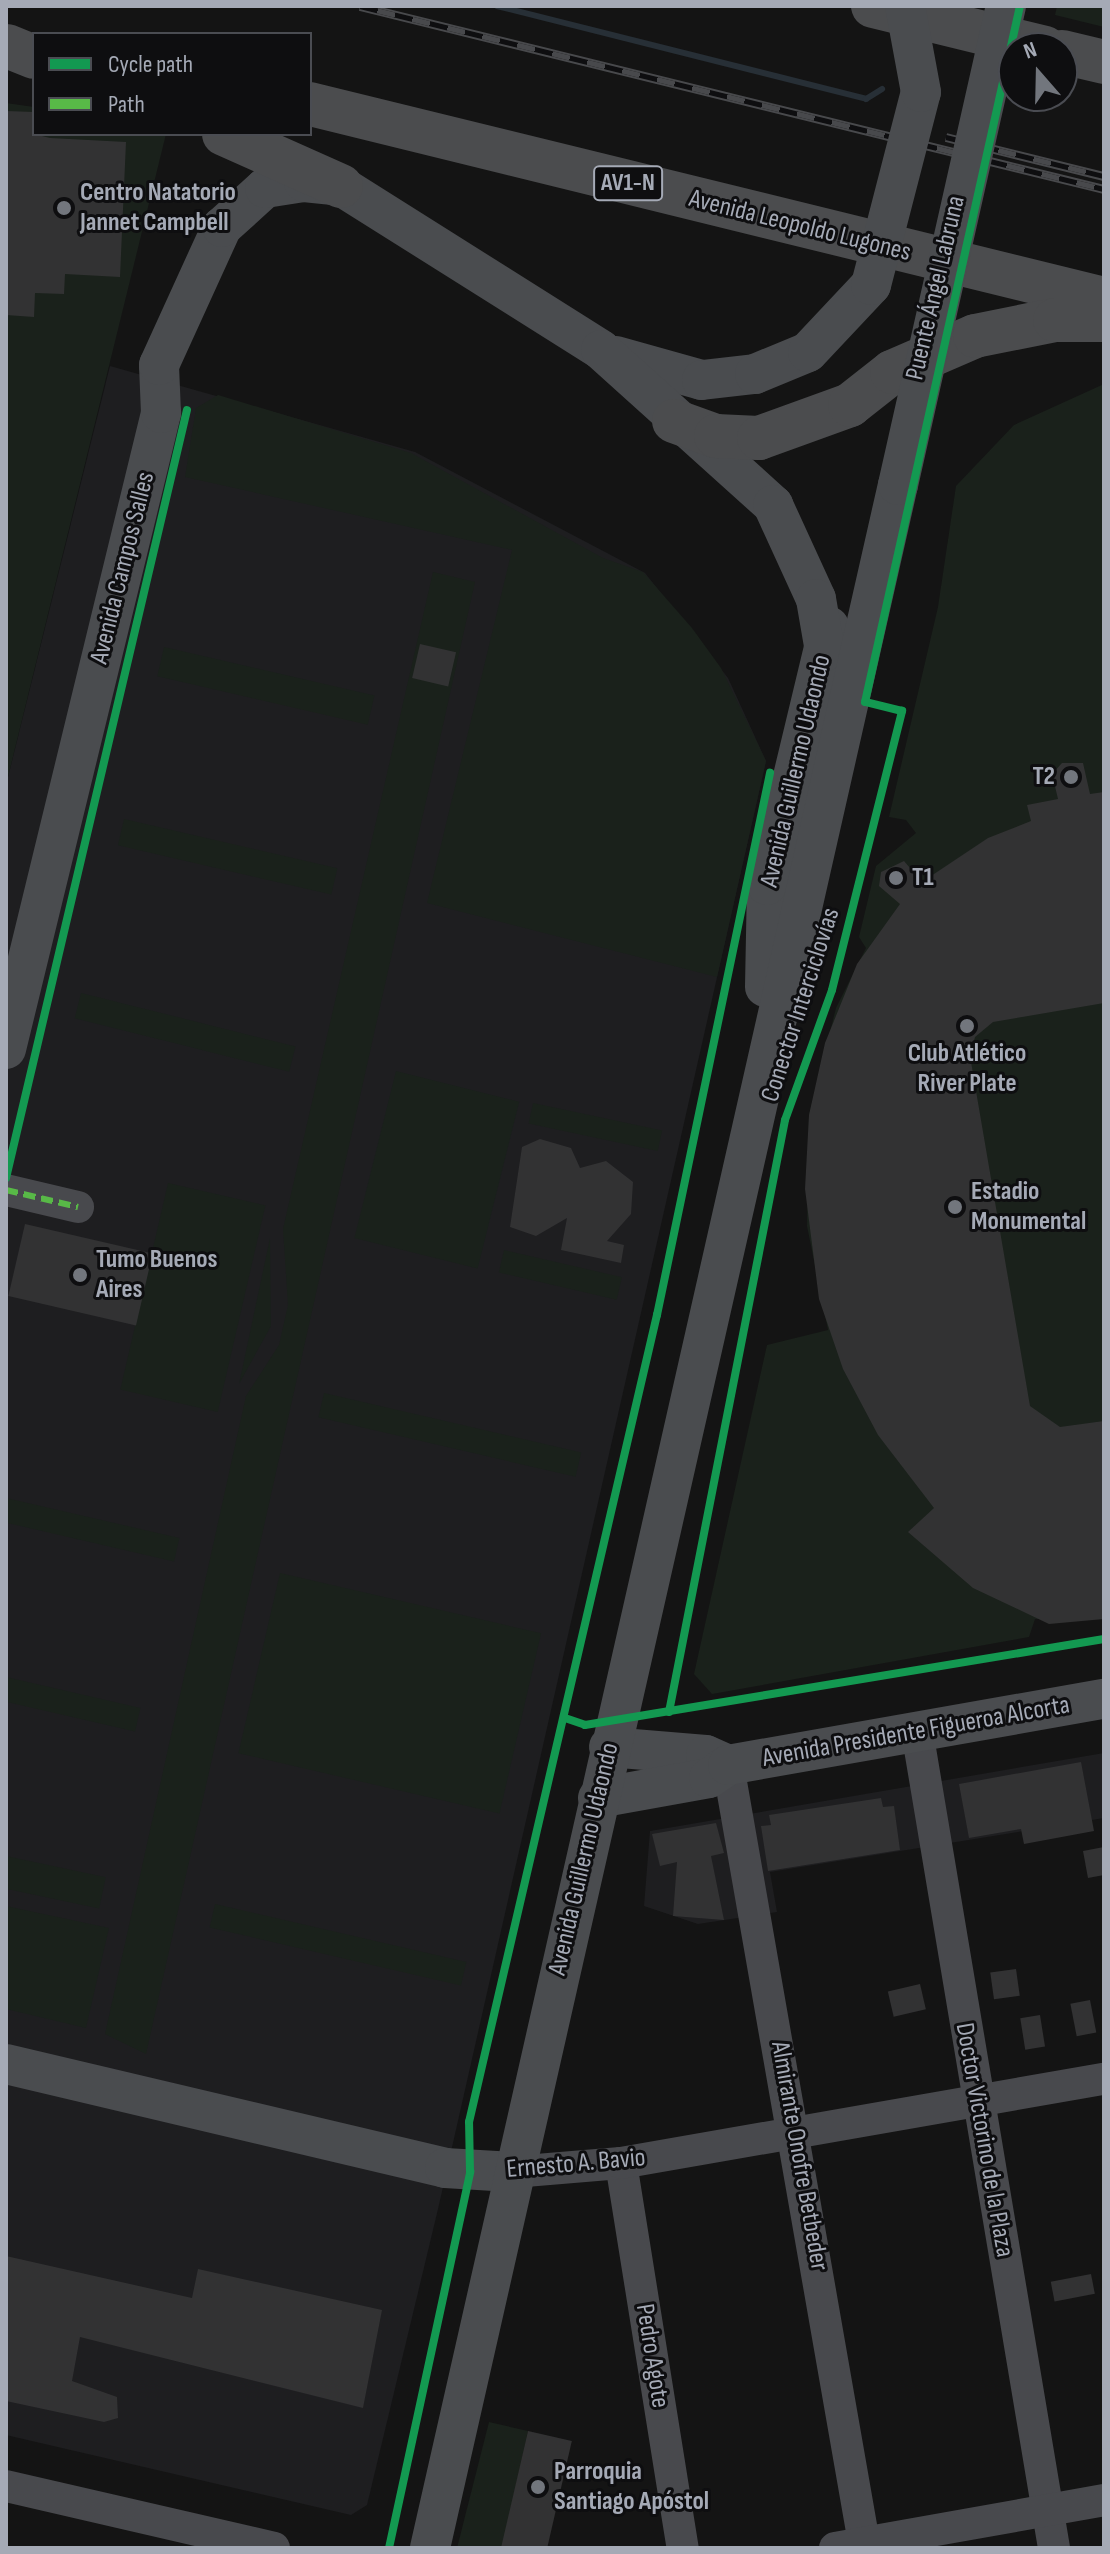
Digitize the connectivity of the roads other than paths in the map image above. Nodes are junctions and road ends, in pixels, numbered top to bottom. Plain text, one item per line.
1 (873, 6) edge
2 (905, 6) edge
3 (1006, 6) edge
4 (998, 37) edge
5 (6, 46) edge
6 (32, 50) edge
7 (32, 56) edge
8 (1078, 56) edge
9 (1104, 62) edge
10 (312, 104) edge
11 (228, 136) edge
12 (341, 186) junction
13 (1104, 299) edge
14 (1104, 320) edge
15 (601, 350) junction
16 (674, 421) junction
17 (831, 607) dead end
18 (825, 651) junction
19 (811, 849) joint
20 (771, 1030) junction
21 (6, 1049) edge
22 (6, 1190) edge
23 (78, 1207) dead end
24 (1104, 1699) edge
25 (917, 1731) junction
26 (609, 1747) junction
27 (728, 1765) junction
28 (598, 1798) junction
29 (6, 2064) edge
30 (1104, 2079) edge
31 (976, 2102) junction
32 (797, 2134) junction
33 (621, 2163) junction
34 (513, 2172) junction
35 (6, 2486) edge
36 (1104, 2500) edge
37 (1047, 2510) junction
38 (855, 2546) edge
39 (274, 2548) edge
40 (430, 2548) edge
41 (683, 2548) edge
42 (1054, 2548) edge

1 - 4 highway
2 - 15 main road, bridge
3 - 19 main road, Puente Ángel Labruna, bridge
5 - 6 highway
5 - 7 highway
8 - 9 highway
10 - 13 highway, Avenida Leopoldo Lugones / AV1-N
11 - 12 highway
12 - 15 main road
12 - 21 main road, Avenida Campos Salles
14 - 16 highway
15 - 16 main road
16 - 18 main road
17 - 18 main road, Avenida Guillermo Udaondo
18 - 20 main road, Avenida Guillermo Udaondo
19 - 20 main road, Avenida Guillermo Udaondo
20 - 26 main road, Avenida Guillermo Udaondo
22 - 23 street
24 - 25 main road, Avenida Presidente Figueroa Alcorta
25 - 27 main road, Avenida Presidente Figueroa Alcorta
25 - 31 street, Doctor Victorino de la Plaza
26 - 27 main road, Avenida Presidente Figueroa Alcorta
26 - 28 main road, Avenida Guillermo Udaondo
27 - 28 main road, Avenida Presidente Figueroa Alcorta
27 - 32 street, Almirante Onofre Betbeder
28 - 34 main road, Avenida Guillermo Udaondo
29 - 34 main road, Ernesto A. Bavio
30 - 31 street, Ernesto A. Bavio
31 - 32 street, Ernesto A. Bavio
31 - 37 street, Doctor Victorino de la Plaza
32 - 33 street, Ernesto A. Bavio
32 - 38 street, Almirante Onofre Betbeder
33 - 34 street, Ernesto A. Bavio
33 - 41 street, Pedro Agote
34 - 40 main road, Avenida Guillermo Udaondo
35 - 39 street
36 - 37 street
37 - 38 street
37 - 42 street, Doctor Victorino de la Plaza

